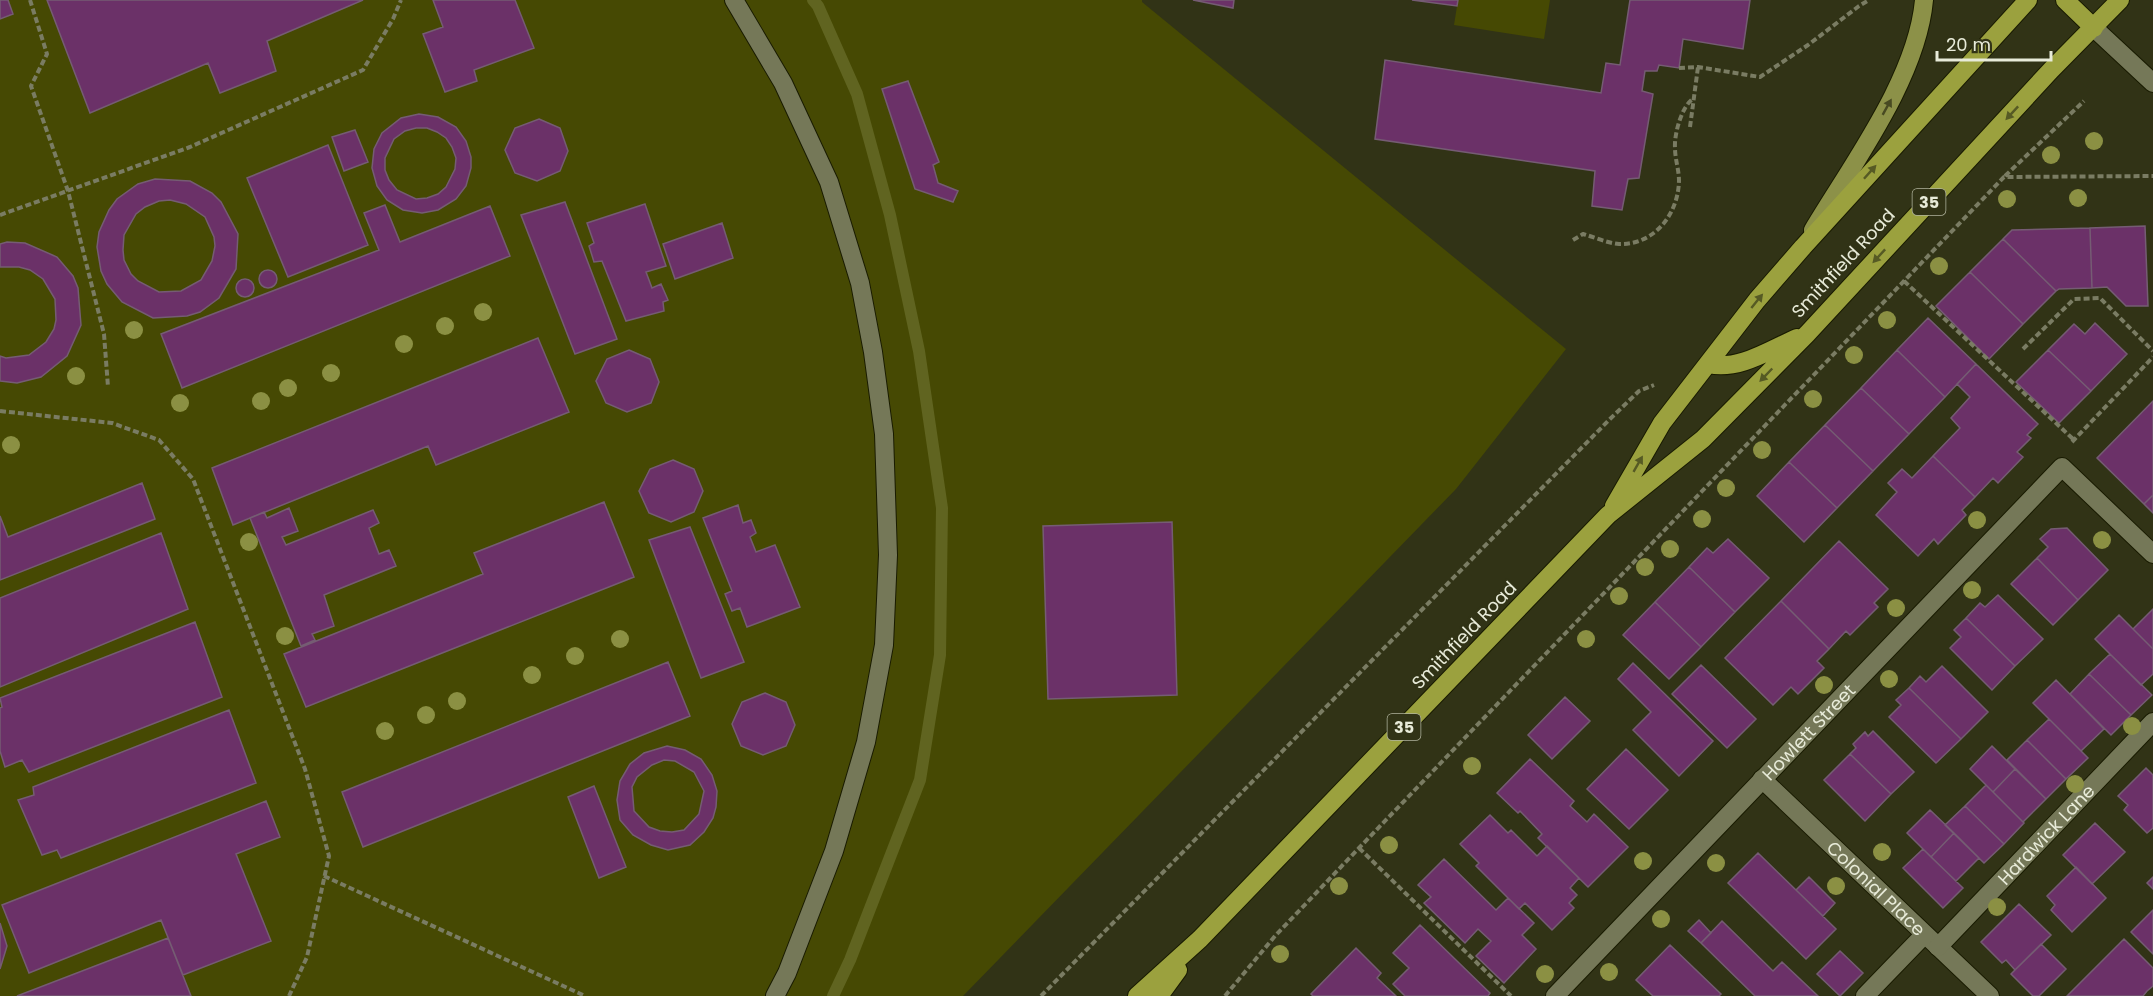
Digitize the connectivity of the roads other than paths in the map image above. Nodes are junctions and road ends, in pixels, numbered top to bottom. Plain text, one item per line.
1 (734, 0) edge
2 (1924, 0) edge
3 (2028, 0) edge
4 (2065, 0) edge
5 (2120, 0) edge
6 (2094, 28) junction
7 (2153, 83) edge
8 (1803, 247) junction
9 (1807, 334) junction
10 (1709, 364) junction
11 (1608, 515) junction
12 (2153, 554) edge
13 (2153, 722) edge
14 (1762, 779) junction
15 (1924, 935) junction
16 (1200, 939) junction
17 (1938, 947) junction
18 (775, 996) edge
19 (1137, 996) edge
20 (1159, 996) edge
21 (1555, 996) edge
22 (1865, 996) edge
23 (1990, 996) edge

1 - 18 street
8 -> 2 main road
8 -> 3 highway, Smithfield Road / 35
4 - 6 highway
5 - 6 highway, Smithfield Road
6 - 7 street
6 -> 9 highway, Smithfield Road / 35
10 -> 8 highway, Smithfield Road / 35
9 - 10 highway
9 -> 11 highway, Smithfield Road / 35
11 -> 10 highway, Smithfield Road / 35
11 - 16 highway, Smithfield Road / 35
12 - 14 street, Howlett Street
13 - 17 street, Hardwick Lane
14 - 15 street, Colonial Place
14 - 21 street, Howlett Street
15 - 17 street, Colonial Place
15 - 22 street
16 - 19 highway, Smithfield Road / 35
16 - 20 highway, Smithfield Road / 35
17 - 23 street, Colonial Place

